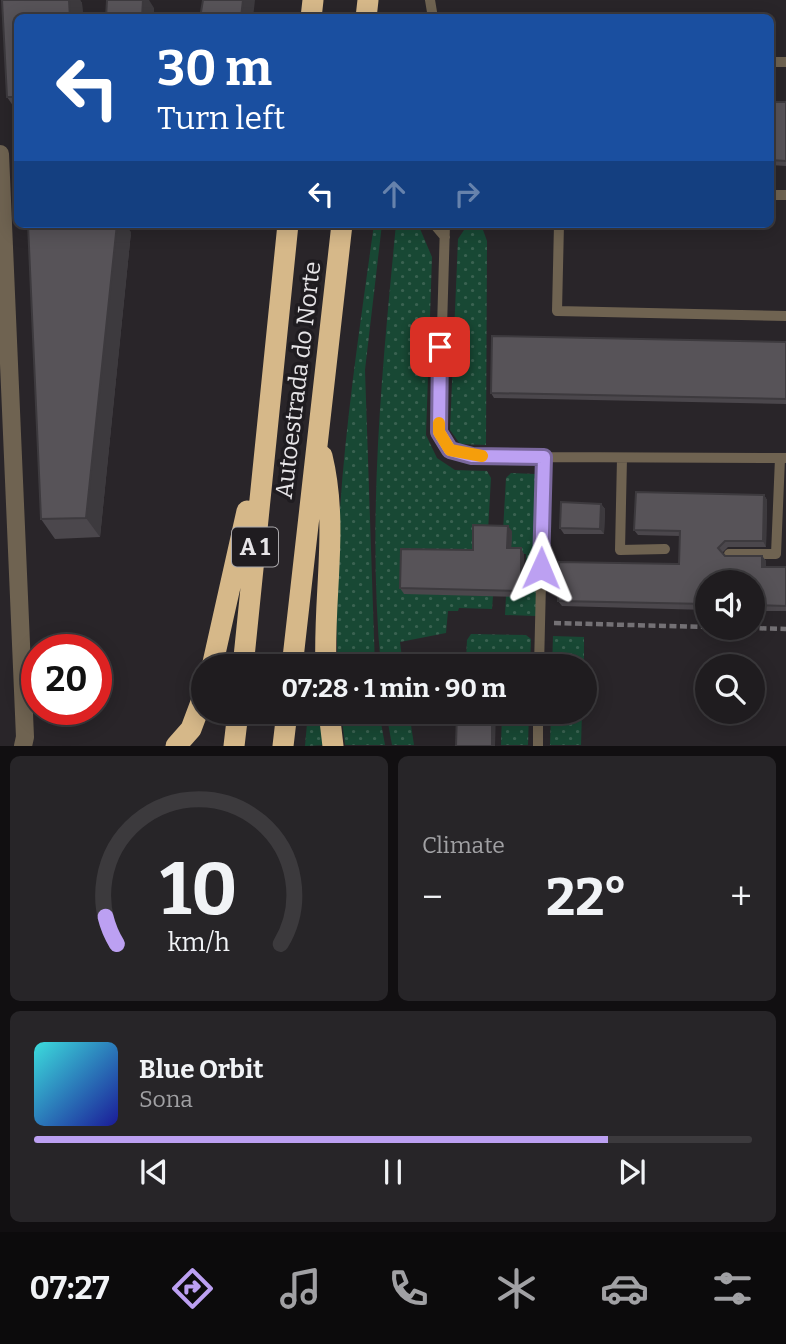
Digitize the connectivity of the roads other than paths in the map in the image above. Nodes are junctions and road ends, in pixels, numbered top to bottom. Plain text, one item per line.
1 (0, 154) edge
2 (288, 228) edge
3 (342, 228) edge
4 (437, 228) edge
5 (445, 228) edge
6 (559, 228) edge
7 (445, 237) junction
8 (786, 316) edge
9 (266, 426) junction
10 (317, 437) junction
11 (544, 457) junction
12 (622, 457) junction
13 (783, 458) edge
14 (665, 550) dead end
15 (729, 554) edge
16 (215, 654) edge
17 (244, 654) edge
18 (293, 654) edge
19 (326, 654) edge
20 (539, 654) edge
21 (193, 724) edge
22 (237, 724) edge
23 (286, 724) edge
24 (330, 724) edge
25 (538, 724) edge
26 (23, 746) edge
27 (176, 746) edge
28 (234, 746) edge
29 (283, 746) edge
30 (333, 746) edge
31 (538, 746) edge

1 - 26 street
2 - 9 highway, Autoestrada do Norte / A 1
3 - 10 highway, Autoestrada do Norte / A 1
4 - 7 lane
5 - 7 lane
6 - 8 lane
7 - 11 lane
9 - 16 highway
9 - 17 highway, Autoestrada do Norte / A 1
10 - 18 highway, Autoestrada do Norte / A 1
10 - 19 highway
11 - 12 lane
11 - 20 lane
12 - 13 lane
12 - 14 lane
13 - 15 lane
21 - 27 highway
22 - 28 highway
23 - 29 highway
24 - 30 highway
25 - 31 lane

